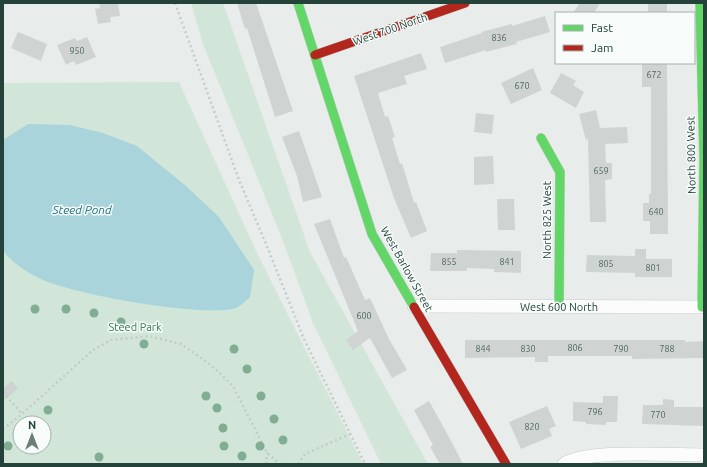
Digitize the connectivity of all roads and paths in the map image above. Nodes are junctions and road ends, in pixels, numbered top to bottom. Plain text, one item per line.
1 (176, 3) edge
2 (298, 3) edge
3 (465, 3) edge
4 (701, 10) edge
5 (315, 55) junction
6 (541, 138) dead end
7 (704, 159) edge
8 (414, 306) junction
9 (559, 307) junction
10 (703, 307) edge
11 (3, 393) edge
12 (22, 414) junction
13 (3, 429) edge
14 (350, 434) junction
15 (267, 453) junction
16 (704, 456) edge
17 (266, 464) edge
18 (280, 464) edge
19 (298, 464) edge
20 (364, 464) edge
21 (506, 464) edge
22 (564, 464) edge

1 - 14 path
2 - 5 street, West Barlow Street
3 - 5 street, West 700 North
4 - 7 street, North 800 West
5 - 8 street, West Barlow Street
6 - 9 street, North 825 West
7 - 10 street, North 800 West
8 - 9 street, West 600 North
8 - 21 street, West Barlow Street
9 - 10 street, West 600 North
11 - 12 path
12 - 13 path
12 - 15 path
14 - 19 path
14 - 20 path
15 - 17 path
15 - 18 path
16 - 22 street

